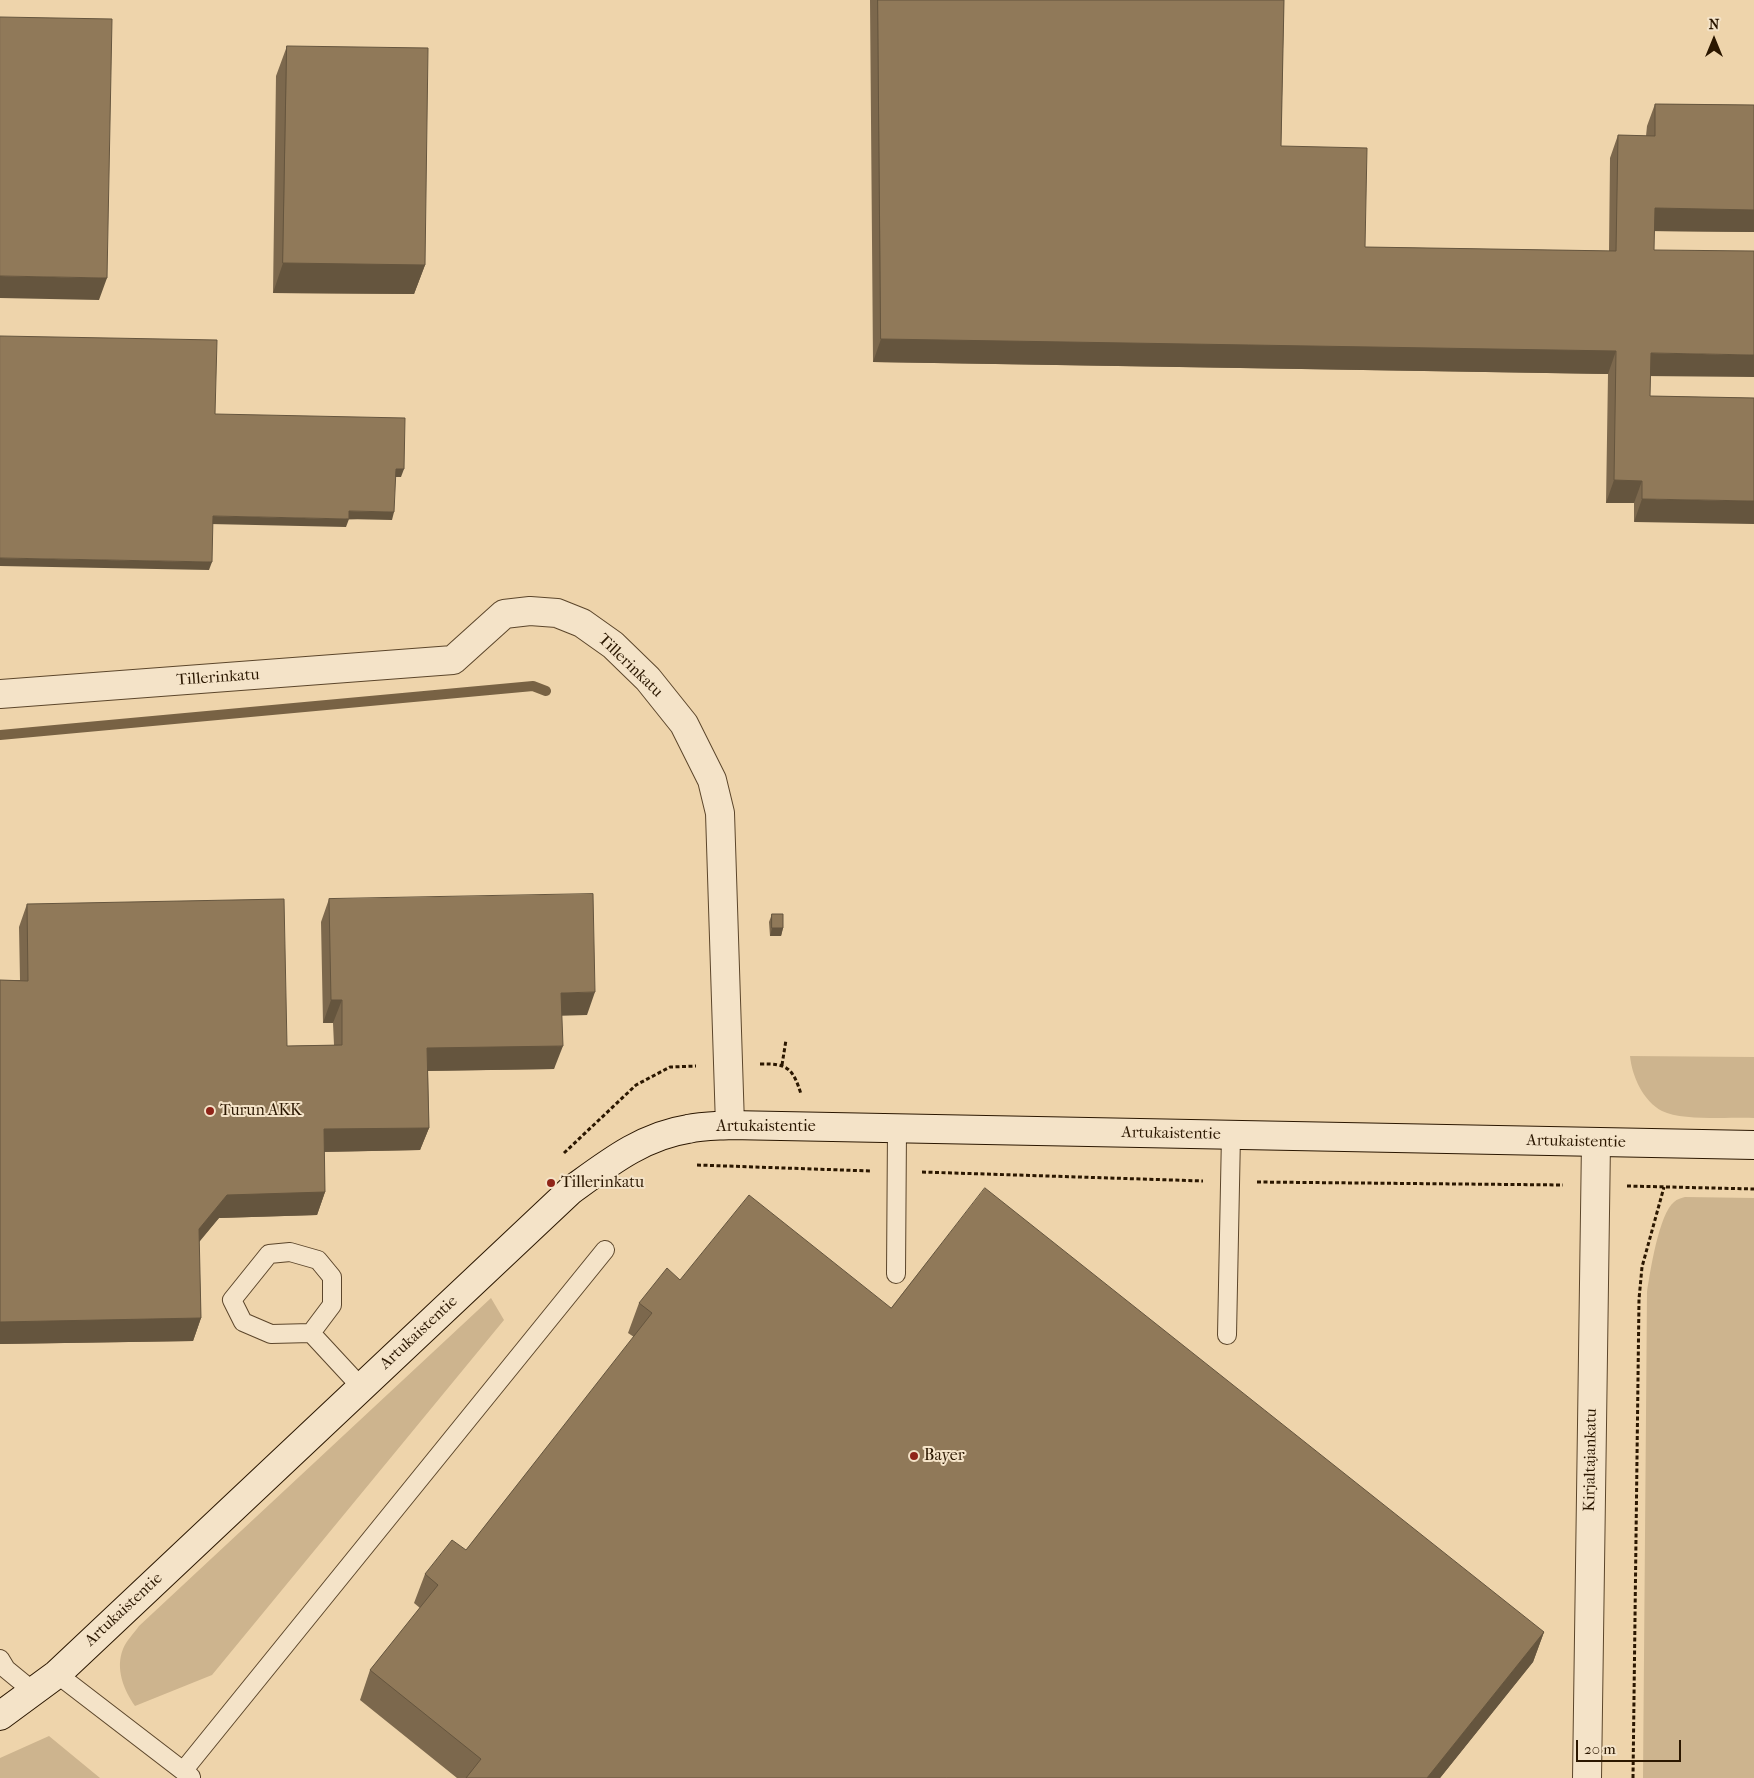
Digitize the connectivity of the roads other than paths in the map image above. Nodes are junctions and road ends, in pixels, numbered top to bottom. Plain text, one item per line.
1 (0, 694) edge
2 (730, 1125) junction
3 (897, 1129) junction
4 (1231, 1135) junction
5 (1596, 1142) junction
6 (1754, 1145) edge
7 (605, 1250) dead end
8 (896, 1274) dead end
9 (311, 1332) junction
10 (1227, 1336) dead end
11 (361, 1387) junction
12 (0, 1659) edge
13 (56, 1674) junction
14 (34, 1692) junction
15 (0, 1716) edge
16 (187, 1774) edge
17 (1587, 1778) edge

1 - 2 street, Tillerinkatu
2 - 3 street, Artukaistentie
2 - 11 street, Artukaistentie
3 - 4 street, Artukaistentie
3 - 8 lane
4 - 5 street, Artukaistentie
4 - 10 lane
5 - 6 street, Artukaistentie
5 - 17 street, Kirjaltajankatu
7 - 16 lane
9 - 9 lane
9 - 11 lane
11 - 13 street, Artukaistentie
12 - 14 lane
13 - 14 street, Artukaistentie
13 - 16 lane
14 - 15 street, Artukaistentie

